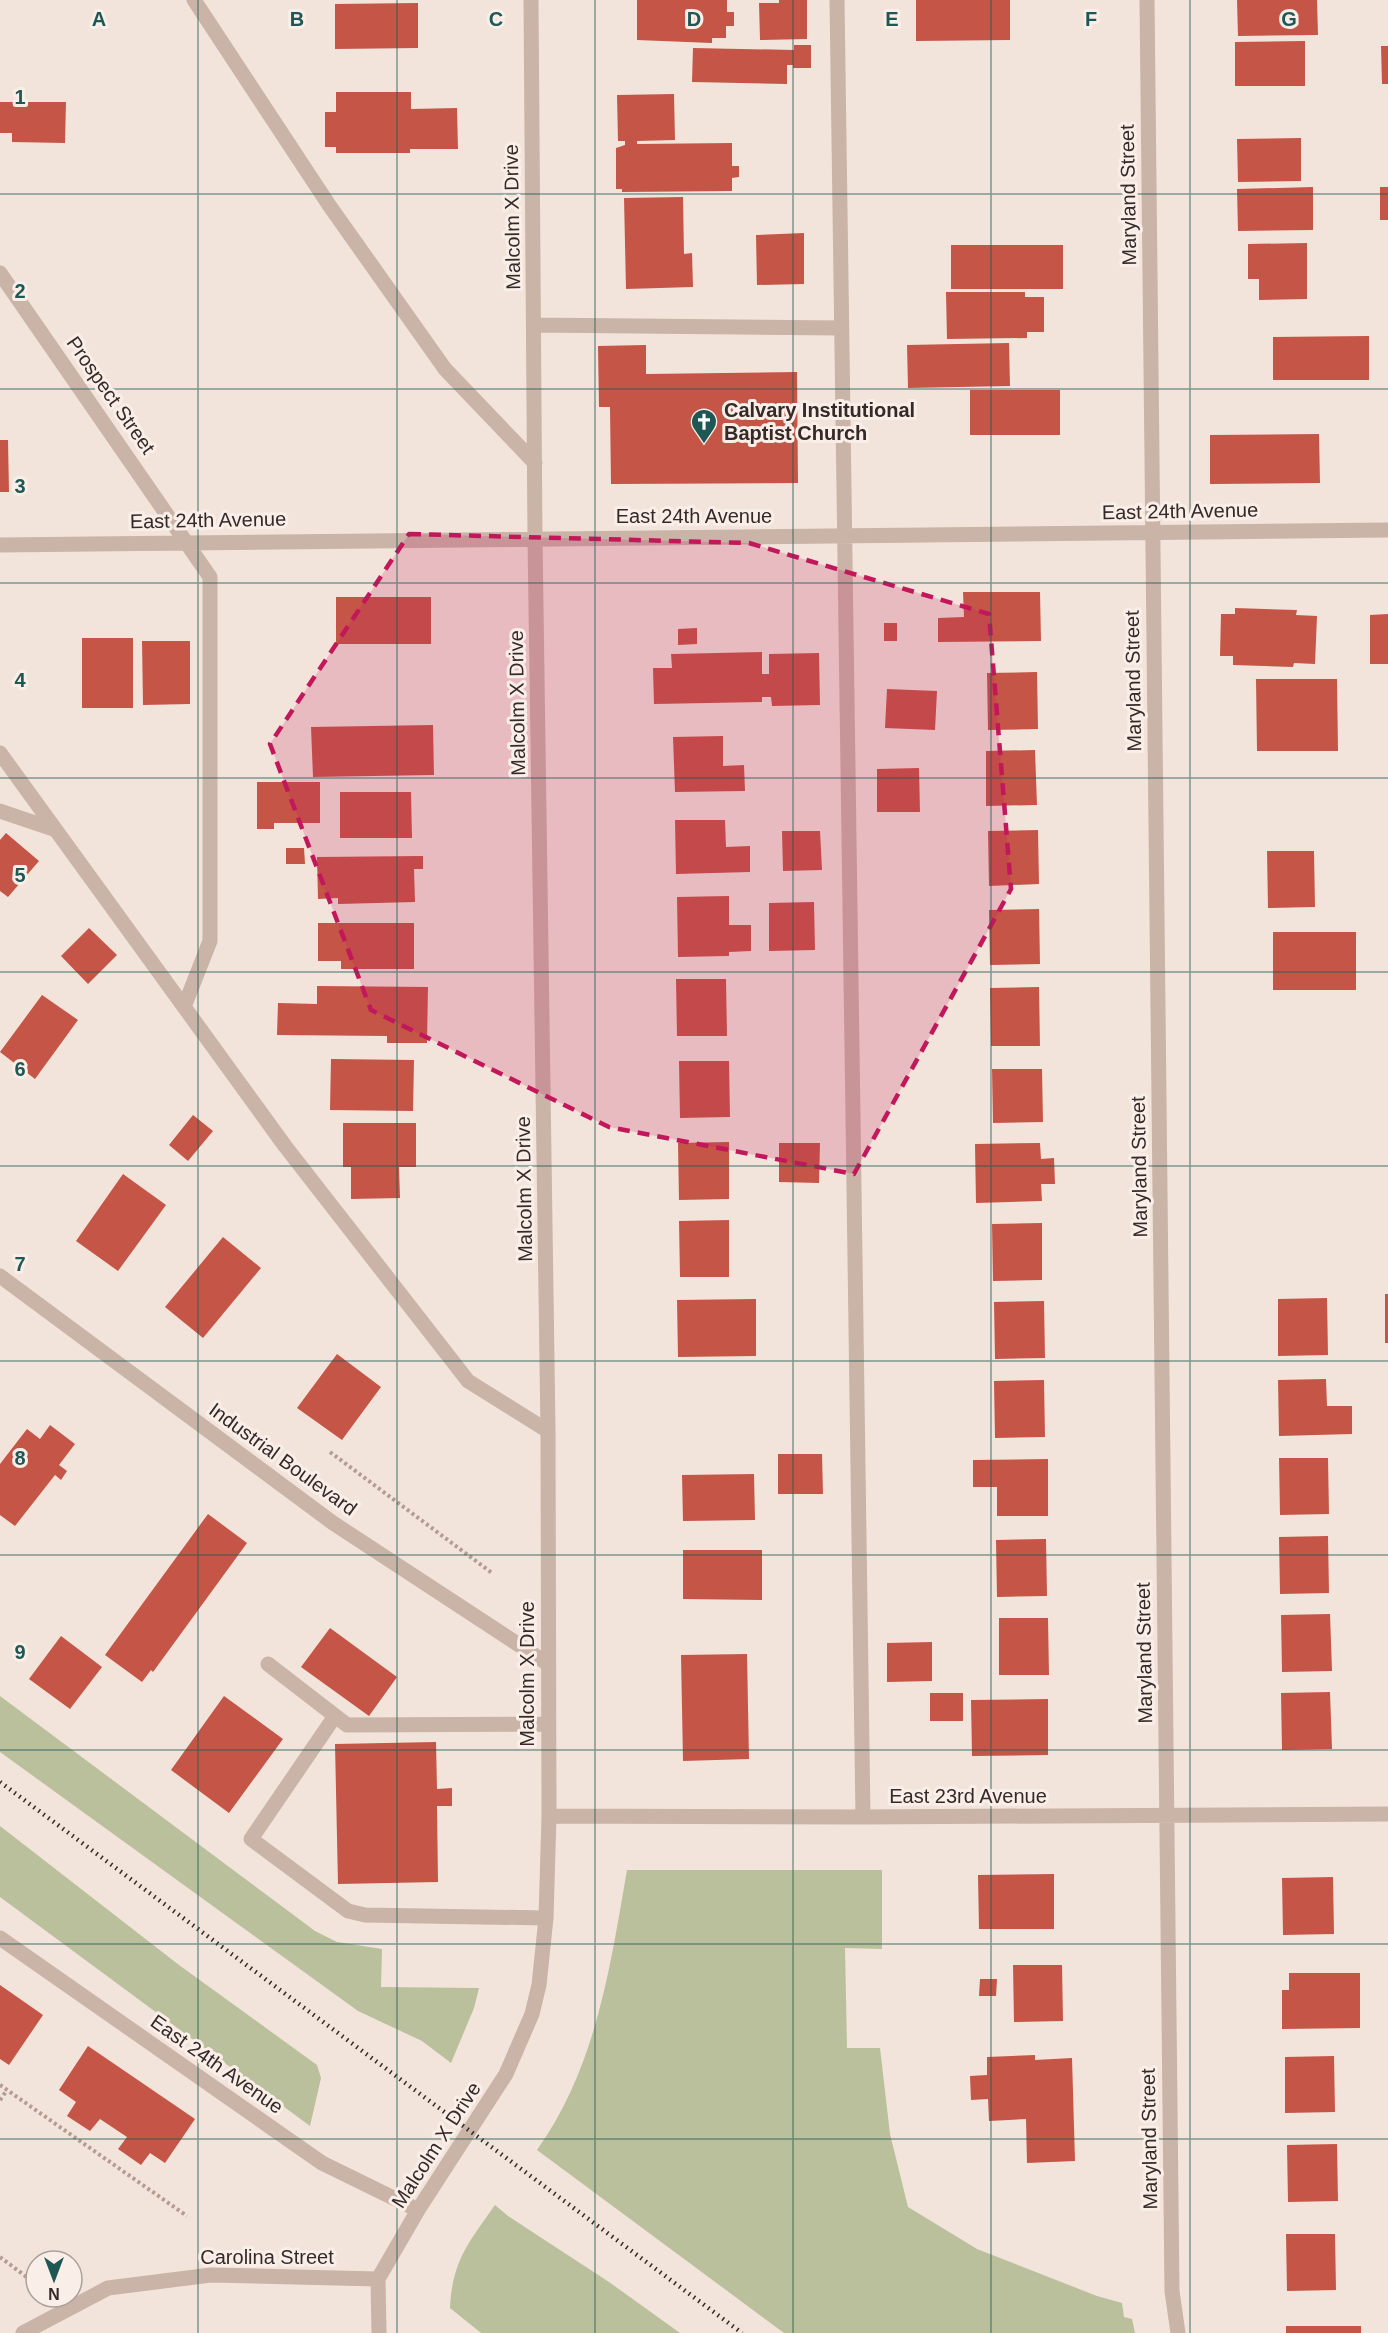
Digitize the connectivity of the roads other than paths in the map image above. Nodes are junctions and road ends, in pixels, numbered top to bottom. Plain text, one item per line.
1 (194, 0) edge
2 (531, 0) edge
3 (837, 0) edge
4 (1147, 0) edge
5 (0, 273) edge
6 (534, 325) junction
7 (840, 328) junction
8 (535, 463) junction
9 (1388, 530) edge
10 (1153, 532) junction
11 (843, 536) junction
12 (535, 538) junction
13 (187, 541) junction
14 (0, 544) edge
15 (0, 753) edge
16 (0, 812) edge
17 (56, 830) junction
18 (184, 1007) junction
19 (0, 1276) edge
20 (548, 1431) junction
21 (268, 1665) dead end
22 (548, 1665) junction
23 (335, 1716) junction
24 (549, 1724) junction
25 (1388, 1814) edge
26 (549, 1816) junction
27 (1167, 1816) junction
28 (862, 1817) junction
29 (546, 1918) junction
30 (0, 1938) edge
31 (418, 2210) junction
32 (378, 2279) junction
33 (23, 2333) edge
34 (379, 2333) edge
35 (1178, 2333) edge

1 - 8 street
2 - 6 street, Malcolm X Drive
3 - 7 street
4 - 10 street, Maryland Street
5 - 13 street, Prospect Street
6 - 7 street
6 - 8 street, Malcolm X Drive
7 - 11 street
8 - 12 street, Malcolm X Drive
9 - 10 street, East 24th Avenue
10 - 11 street, East 24th Avenue
10 - 27 street, Maryland Street
11 - 12 street, East 24th Avenue
11 - 28 street
12 - 13 street, East 24th Avenue
12 - 20 street, Malcolm X Drive
13 - 14 street, East 24th Avenue
13 - 18 street, Prospect Street
15 - 17 street
16 - 17 street
17 - 18 street
18 - 20 street
19 - 22 street, Industrial Boulevard
20 - 22 street, Malcolm X Drive
21 - 23 street
22 - 24 street, Malcolm X Drive
23 - 24 street
23 - 29 street
24 - 26 street, Malcolm X Drive
25 - 27 street, East 23rd Avenue
26 - 28 street, East 23rd Avenue
26 - 29 street, Malcolm X Drive
27 - 28 street, East 23rd Avenue
27 - 35 street, Maryland Street
29 - 31 street, Malcolm X Drive
30 - 31 street, East 24th Avenue
31 - 32 street, Malcolm X Drive
32 - 33 street, Carolina Street
32 - 34 street

